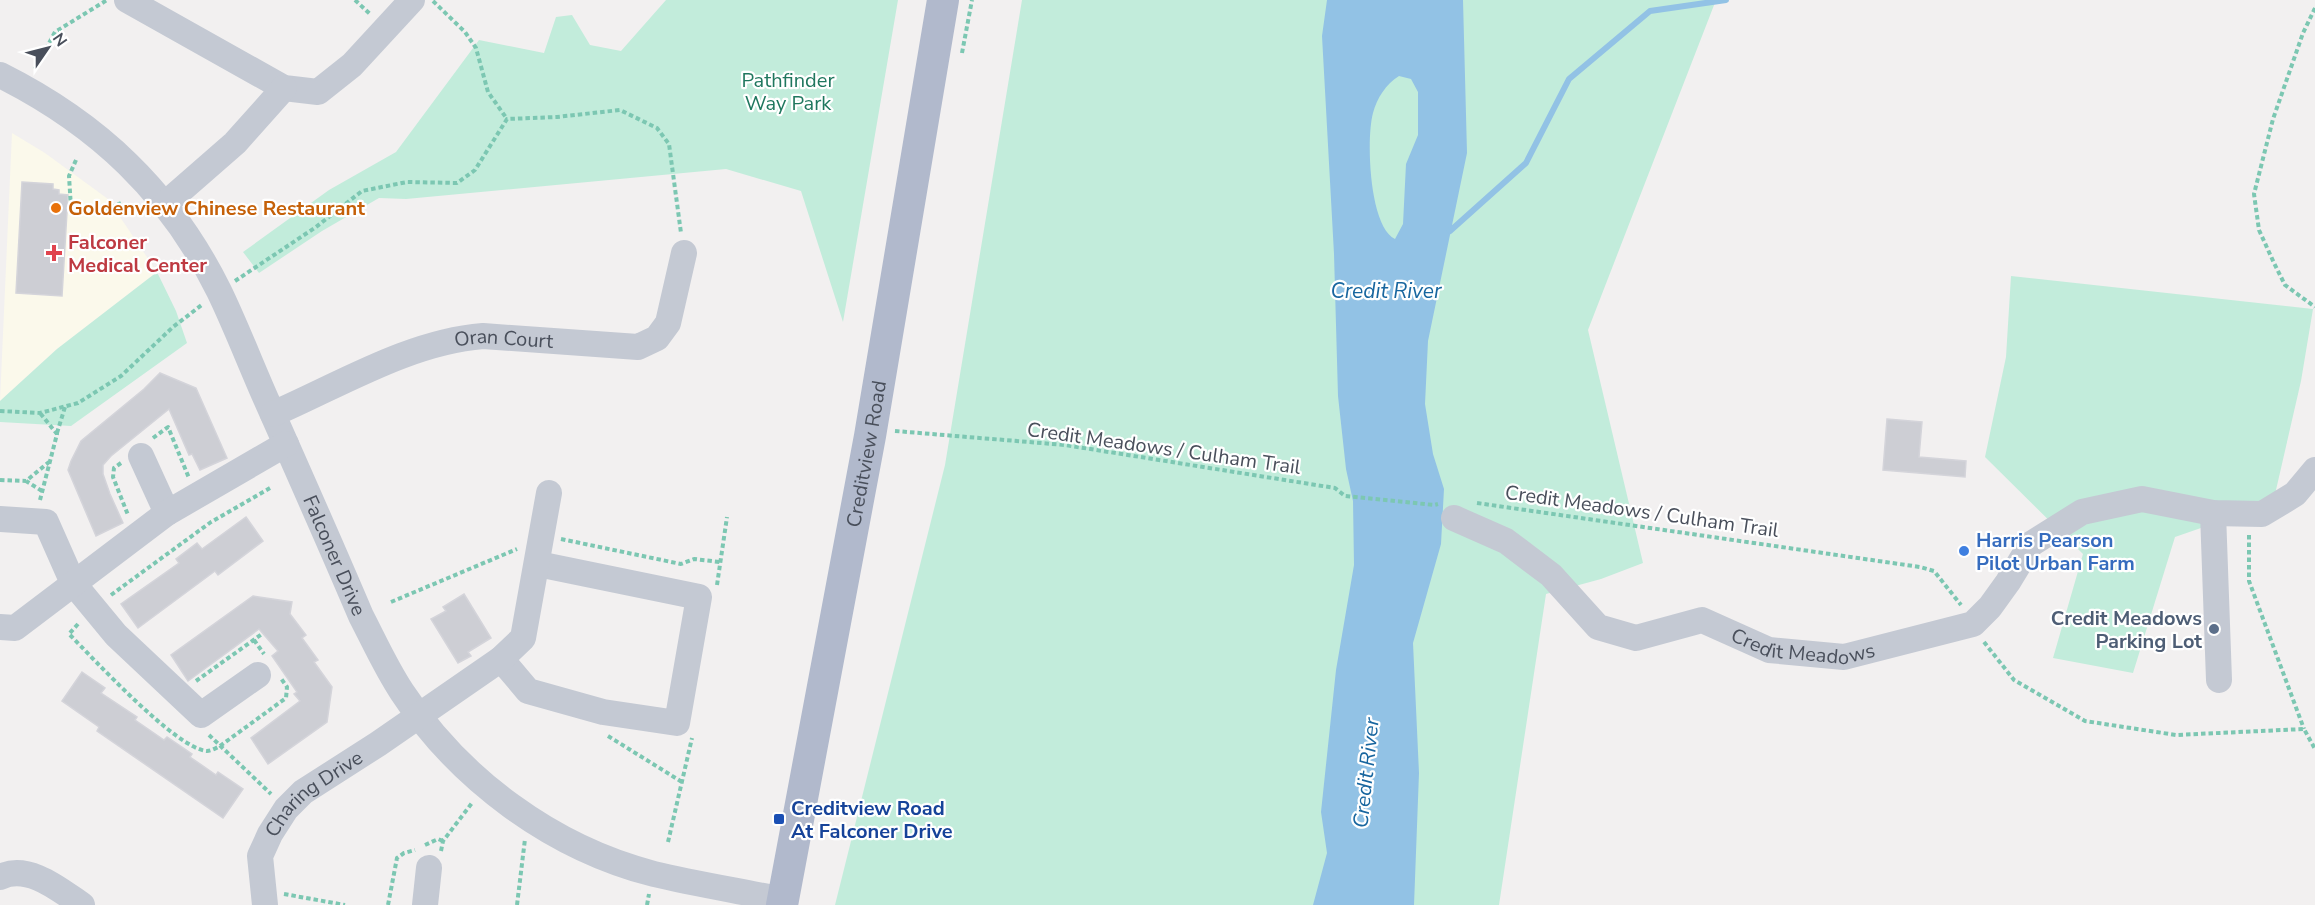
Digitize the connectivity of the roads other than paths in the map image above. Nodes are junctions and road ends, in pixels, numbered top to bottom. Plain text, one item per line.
1 (127, 0) edge
2 (412, 0) edge
3 (944, 0) edge
4 (0, 75) edge
5 (284, 88) junction
6 (165, 205) junction
7 (684, 253) road end
8 (273, 414) junction
9 (286, 444) junction
10 (141, 456) dead end
11 (2315, 470) edge
12 (549, 492) dead end
13 (1444, 508) road end
14 (167, 513) junction
15 (2213, 513) junction
16 (0, 519) edge
17 (538, 564) junction
18 (73, 583) junction
19 (0, 627) edge
20 (501, 659) junction
21 (258, 675) dead end
22 (2219, 680) dead end
23 (419, 716) junction
24 (429, 868) dead end
25 (0, 877) edge
26 (264, 898) edge
27 (783, 902) edge
28 (82, 905) edge
29 (425, 905) edge

1 - 5 street
2 - 5 street
3 - 27 main road, Creditview Road
4 - 6 street, Falconer Drive
5 - 6 street
6 - 8 street, Falconer Drive
7 - 8 street, Oran Court
8 - 9 street, Falconer Drive
9 - 14 street
9 - 23 street, Falconer Drive
10 - 14 street
11 - 15 street
12 - 17 street, Charing Drive
13 - 15 street, Credit Meadows
14 - 18 street
15 - 22 street
16 - 18 street
17 - 20 street, Charing Drive
17 - 20 street
18 - 19 street
18 - 21 street
20 - 23 street, Charing Drive
23 - 26 street, Charing Drive
23 - 27 street, Falconer Drive
24 - 29 street
25 - 28 street

